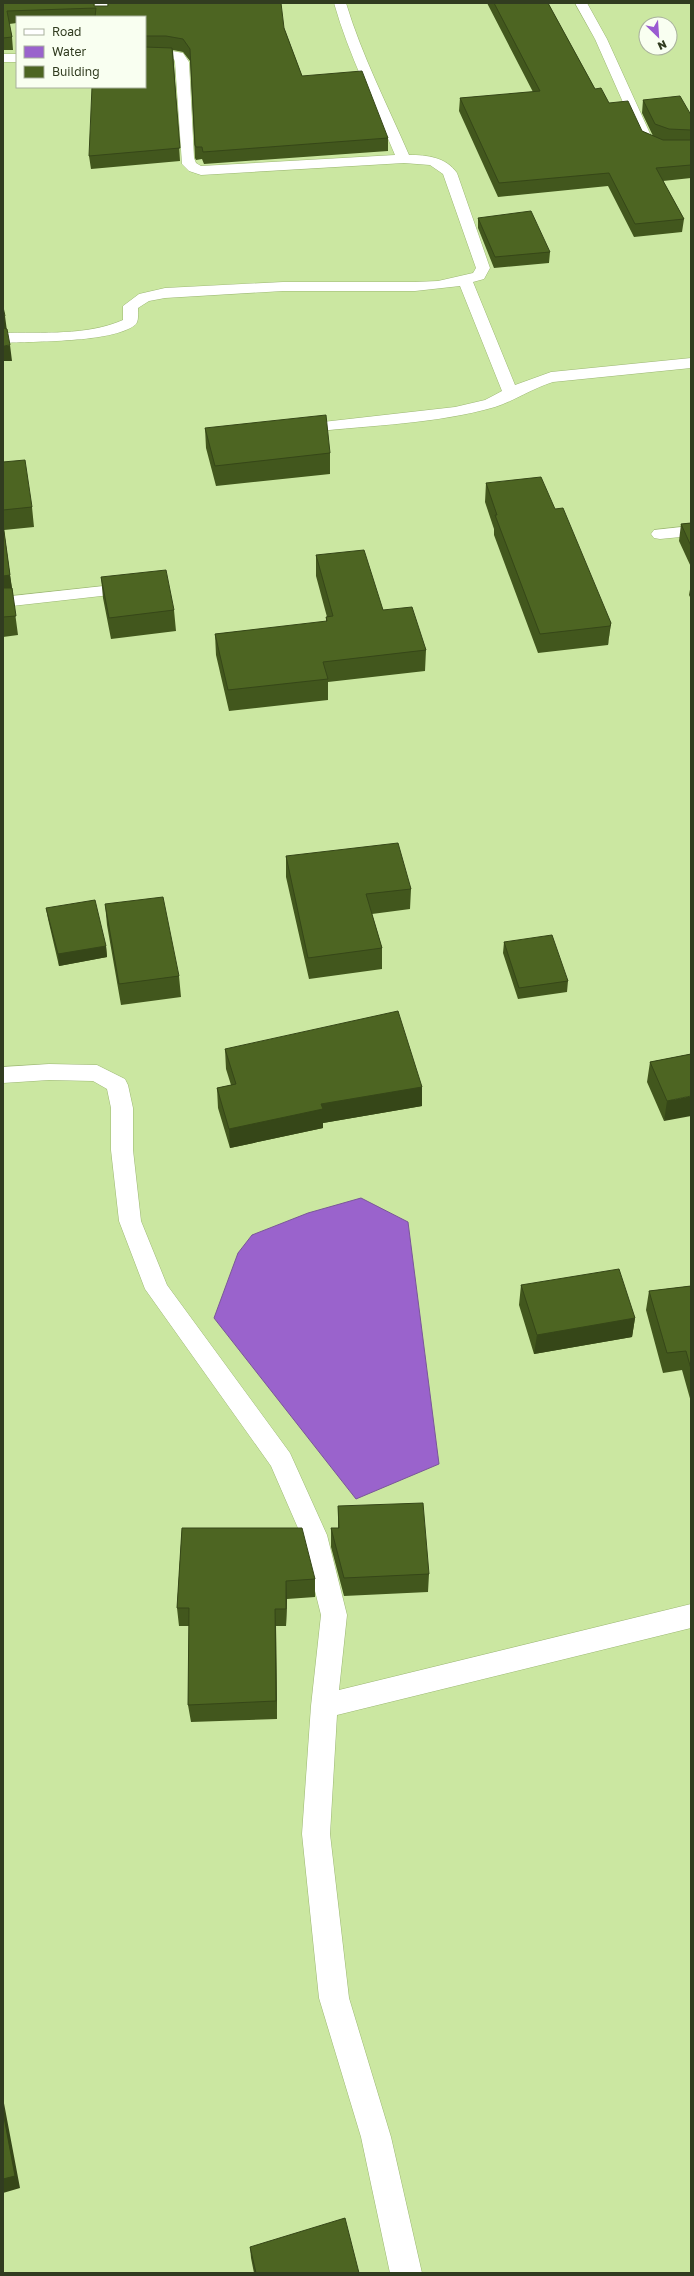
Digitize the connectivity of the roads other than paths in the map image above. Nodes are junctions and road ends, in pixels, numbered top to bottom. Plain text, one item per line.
1 (101, 3) edge
2 (340, 3) edge
3 (581, 3) edge
4 (102, 16) edge
5 (146, 54) edge
6 (3, 58) edge
7 (16, 58) edge
8 (691, 148) edge
9 (404, 159) junction
10 (465, 281) junction
11 (3, 338) edge
12 (691, 363) edge
13 (511, 394) junction
14 (311, 427) edge
15 (691, 531) edge
16 (660, 534) dead end
17 (146, 586) edge
18 (3, 602) edge
19 (3, 1075) edge
20 (691, 1616) edge
21 (324, 1706) junction
22 (406, 2273) edge

1 - 4 street
2 - 9 street
3 - 8 street
5 - 9 street
6 - 7 street
9 - 10 street
10 - 11 street
10 - 13 street
12 - 13 street
13 - 14 street
15 - 16 street
17 - 18 street
19 - 21 street
20 - 21 street
21 - 22 street

